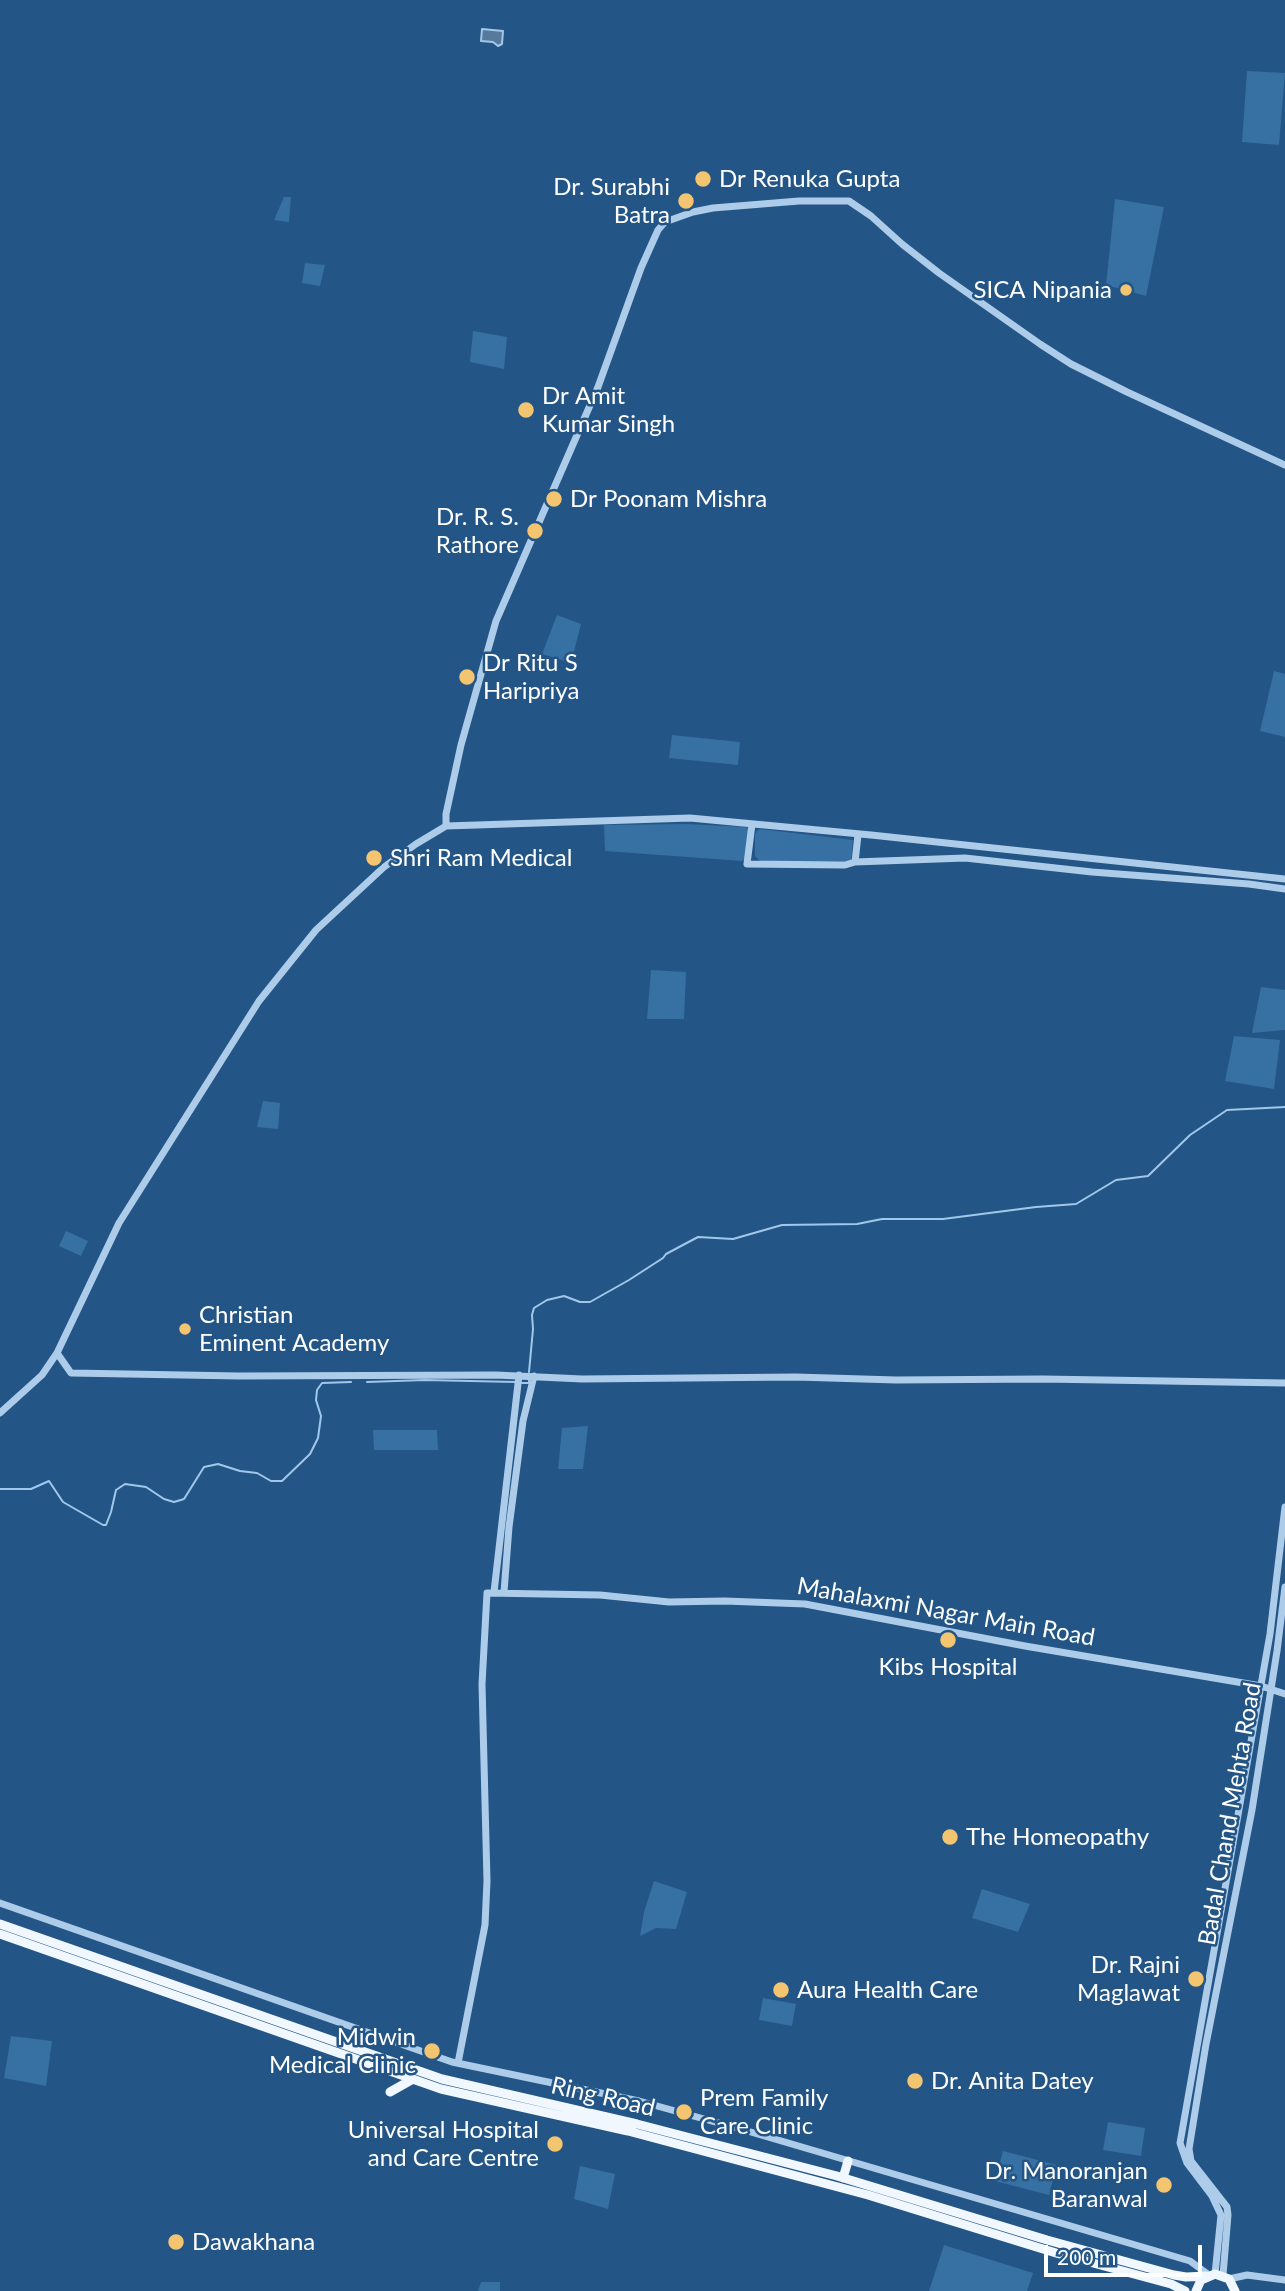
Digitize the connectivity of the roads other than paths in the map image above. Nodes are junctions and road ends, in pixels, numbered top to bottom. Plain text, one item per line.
1 (1285, 465) edge
2 (752, 824) junction
3 (446, 826) junction
4 (858, 835) junction
5 (855, 862) junction
6 (1133, 863) junction
7 (1132, 874) junction
8 (1285, 879) edge
9 (1285, 889) edge
10 (57, 1353) junction
11 (524, 1378) junction
12 (1285, 1383) edge
13 (0, 1413) edge
14 (1285, 1507) edge
15 (1285, 1587) edge
16 (504, 1592) junction
17 (490, 1593) junction
18 (1261, 1686) junction
19 (1271, 1690) junction
20 (1285, 1695) edge
21 (0, 1903) edge
22 (0, 1924) edge
23 (0, 1934) edge
24 (458, 2063) junction
25 (413, 2079) junction
26 (390, 2092) dead end
27 (848, 2161) junction
28 (843, 2178) junction
29 (1220, 2203) junction
30 (1285, 2280) edge
31 (1224, 2281) edge
32 (1185, 2291) edge
33 (1196, 2291) edge

1 - 3 street
2 - 3 street
2 - 4 street
2 - 5 street
3 - 10 street
4 - 5 street
4 - 6 street
5 - 7 street
6 - 7 street
6 - 8 street
7 - 9 street
10 - 11 street
10 - 13 street
11 - 12 street
11 - 16 street
11 - 17 street
14 - 18 street
15 - 19 street, Badal Chand Mehta Road
16 - 17 street, Mahalaxmi Nagar Main Road
16 - 18 street, Mahalaxmi Nagar Main Road
17 - 24 street
18 - 19 street, Mahalaxmi Nagar Main Road
18 - 29 street
19 - 20 street, Mahalaxmi Nagar Main Road
19 - 29 street, Badal Chand Mehta Road
21 - 24 street
22 - 28 main road, Ring Road
23 - 25 main road, Ring Road
24 - 27 street
25 - 26 main road
25 - 32 main road, Ring Road
27 - 28 main road
27 - 31 street
28 - 31 main road, Ring Road
29 - 31 street
30 - 31 street
31 - 33 main road

